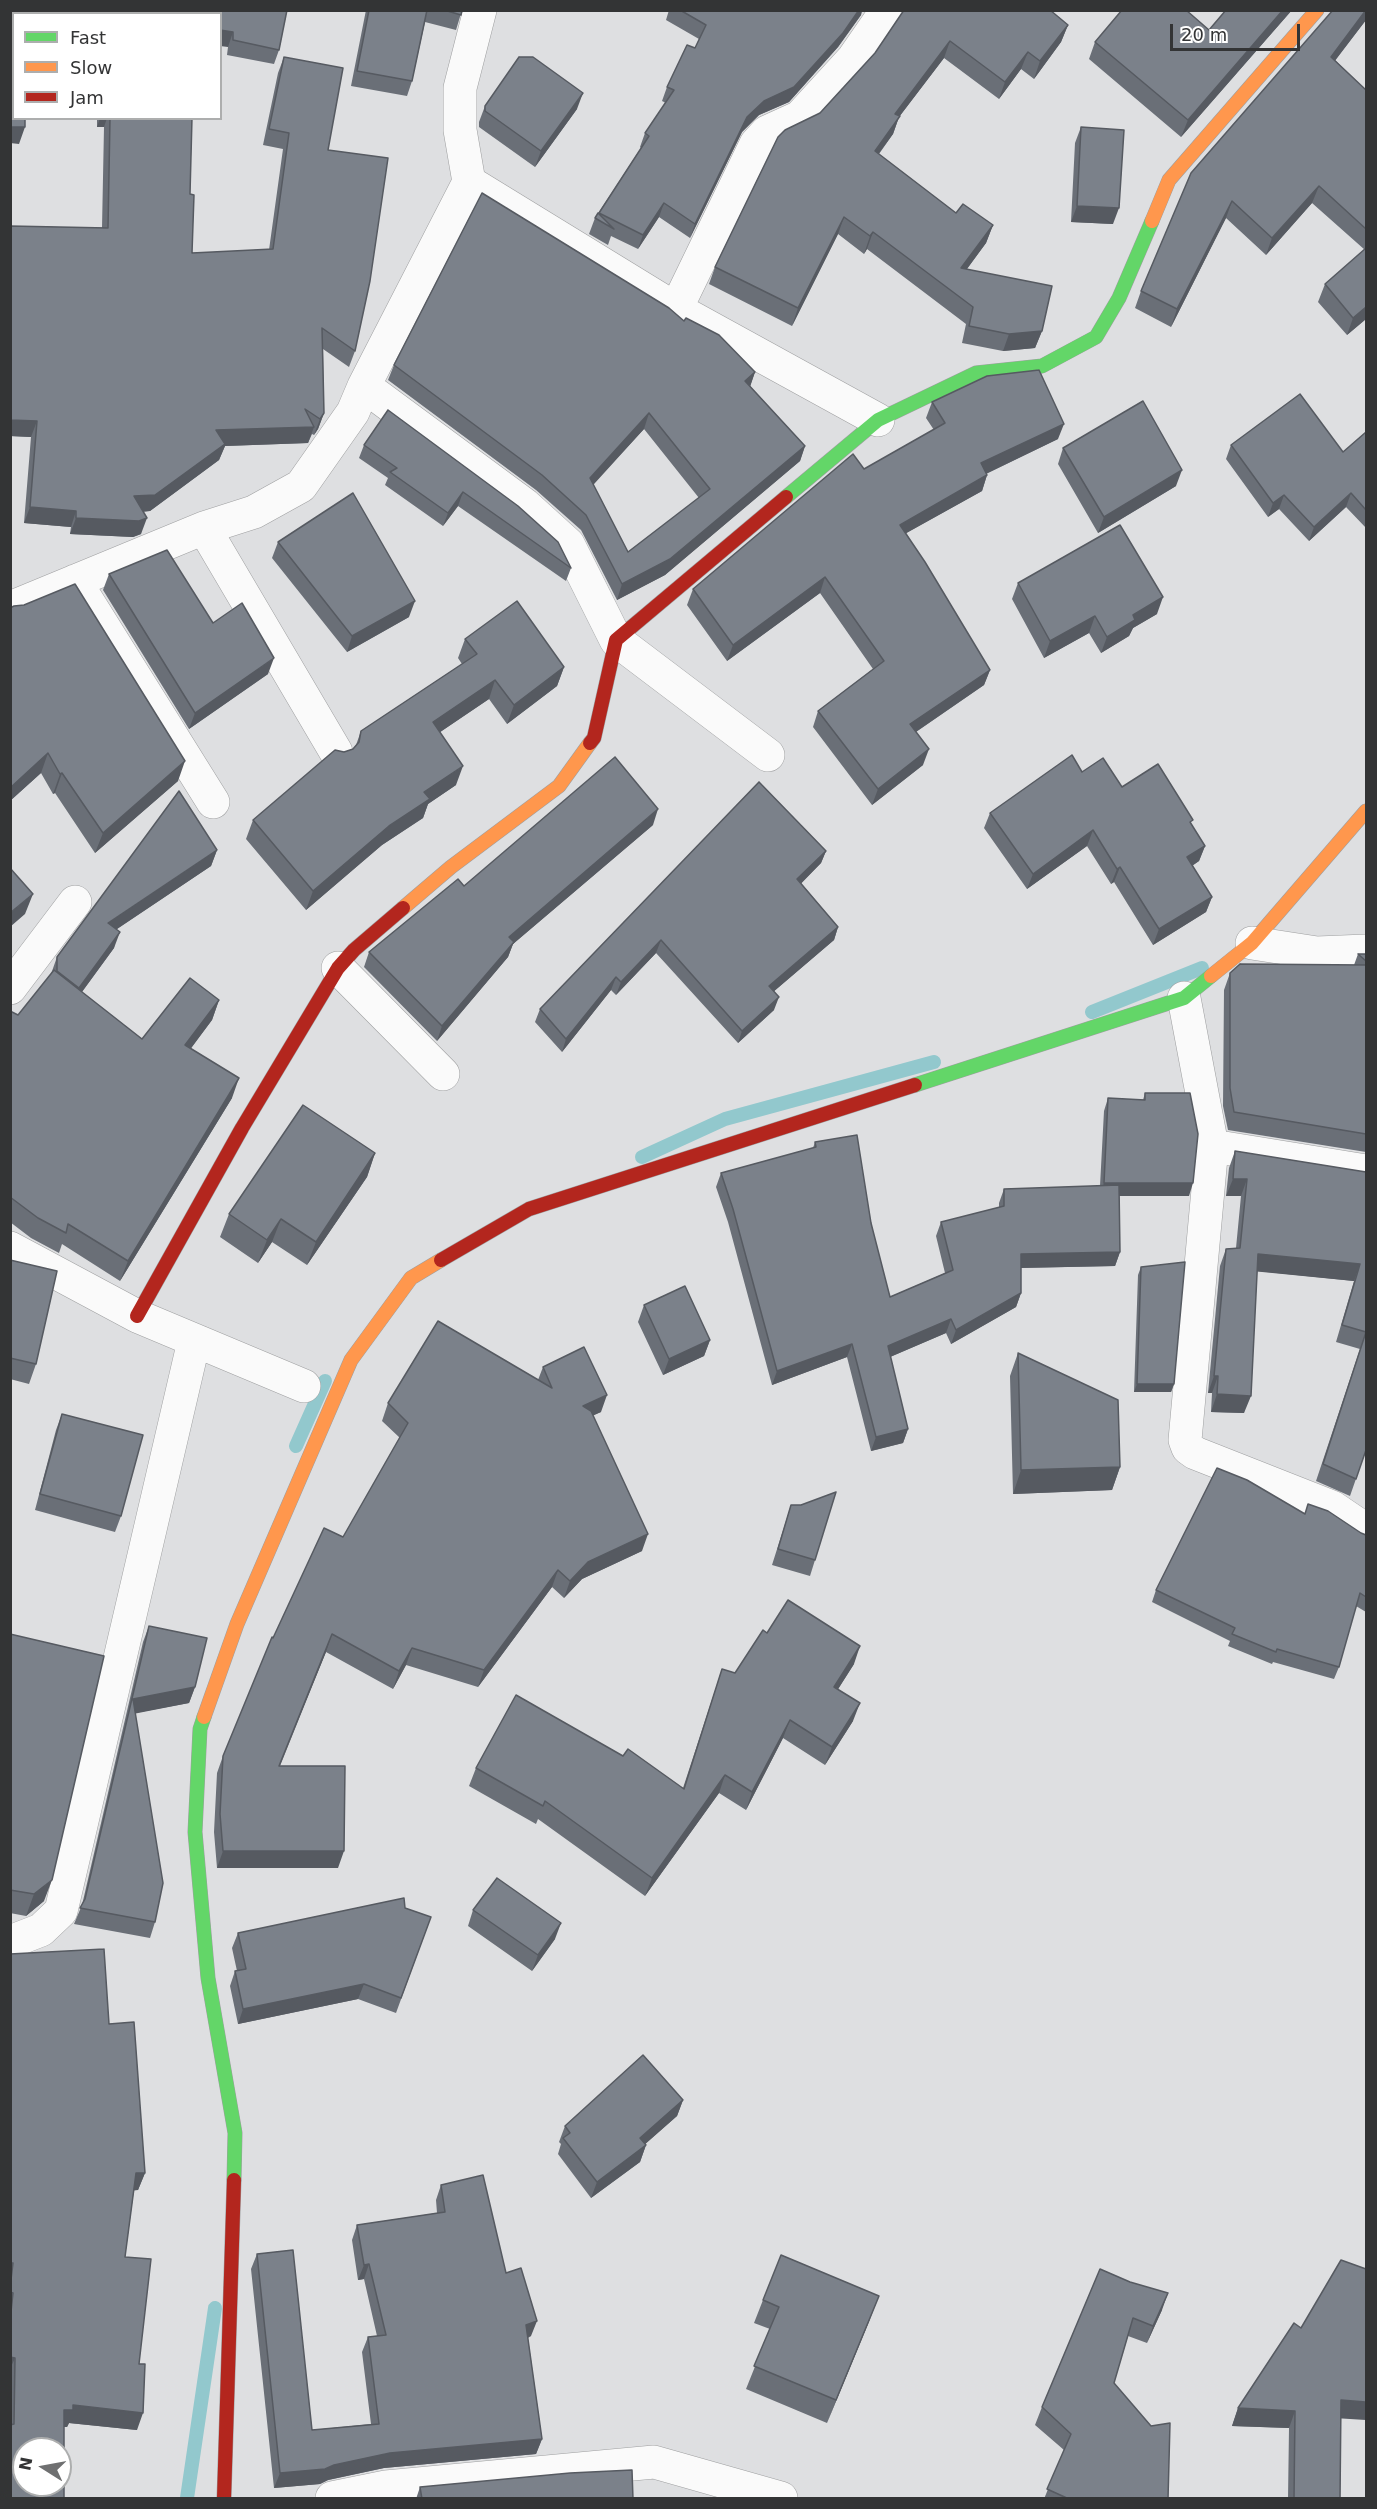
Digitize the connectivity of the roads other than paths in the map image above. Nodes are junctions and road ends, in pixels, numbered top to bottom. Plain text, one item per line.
1 (480, 10) edge
2 (887, 10) edge
3 (1317, 10) edge
4 (469, 182) junction
5 (676, 309) junction
6 (364, 386) junction
7 (878, 420) junction
8 (204, 528) junction
9 (75, 581) junction
10 (10, 608) edge
11 (616, 640) junction
12 (336, 752) edge
13 (768, 755) dead end
14 (213, 802) dead end
15 (1366, 811) edge
16 (75, 902) dead end
17 (1252, 943) junction
18 (1366, 951) edge
19 (338, 968) junction
20 (10, 988) edge
21 (1184, 998) junction
22 (443, 1074) dead end
23 (1212, 1146) junction
24 (1366, 1171) edge
25 (10, 1248) edge
26 (137, 1316) junction
27 (194, 1341) junction
28 (304, 1386) dead end
29 (1366, 1530) edge
30 (10, 1942) edge
31 (729, 2491) edge
32 (224, 2499) edge
33 (332, 2499) edge
34 (781, 2499) edge

1 - 4 street
2 - 5 street
3 - 7 street
4 - 5 street
4 - 6 street
5 - 7 street
6 - 8 street
6 - 11 street
7 - 11 street
8 - 9 street
8 - 12 street
9 - 10 street
9 - 14 street
11 - 13 street
11 - 19 street
15 - 17 street
16 - 20 street
17 - 18 street
17 - 21 street
19 - 22 street
19 - 26 street
21 - 23 street
21 - 32 street
23 - 24 street
23 - 29 street
25 - 26 street
26 - 27 street
27 - 28 street
27 - 30 street
31 - 33 street
31 - 34 street

